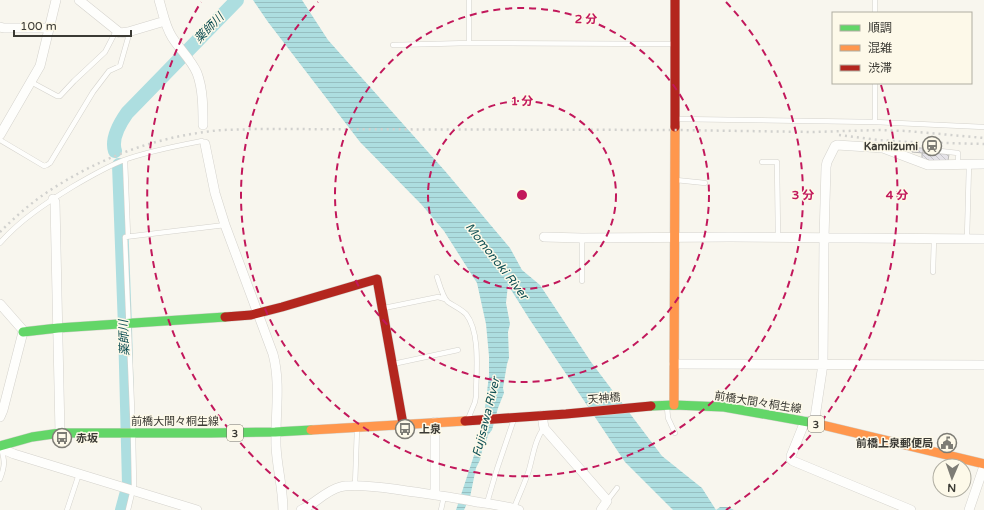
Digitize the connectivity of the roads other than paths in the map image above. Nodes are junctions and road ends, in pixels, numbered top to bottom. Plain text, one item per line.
1 (56, 0) edge
2 (79, 0) edge
3 (159, 0) edge
4 (469, 0) edge
5 (675, 0) edge
6 (875, 0) edge
7 (875, 12) edge
8 (165, 21) junction
9 (0, 27) edge
10 (48, 29) junction
11 (116, 31) junction
12 (128, 32) junction
13 (469, 43) junction
14 (675, 44) junction
15 (393, 45) dead end
16 (31, 82) junction
17 (875, 84) edge
18 (675, 119) junction
19 (875, 122) junction
20 (203, 124) dead end
21 (984, 128) edge
22 (0, 135) edge
23 (0, 140) edge
24 (205, 144) joint
25 (927, 150) dead end
26 (124, 160) junction
27 (762, 162) dead end
28 (957, 164) junction
29 (969, 164) junction
30 (984, 164) edge
31 (675, 180) junction
32 (705, 183) dead end
33 (53, 199) junction
34 (225, 224) junction
35 (128, 236) junction
36 (544, 237) dead end
37 (675, 237) junction
38 (778, 237) junction
39 (582, 238) junction
40 (824, 238) junction
41 (934, 238) junction
42 (967, 238) junction
43 (984, 238) edge
44 (0, 244) edge
45 (933, 272) dead end
46 (437, 276) dead end
47 (582, 281) dead end
48 (445, 299) junction
49 (0, 304) edge
50 (382, 308) junction
51 (258, 314) junction
52 (129, 323) junction
53 (58, 328) junction
54 (23, 332) junction
55 (458, 350) dead end
56 (392, 364) junction
57 (674, 364) junction
58 (823, 364) junction
59 (984, 365) edge
60 (670, 405) junction
61 (644, 407) joint
62 (542, 415) junction
63 (0, 417) edge
64 (512, 417) junction
65 (470, 420) junction
66 (805, 421) junction
67 (436, 422) junction
68 (403, 424) junction
69 (814, 424) junction
70 (357, 428) junction
71 (544, 428) junction
72 (275, 432) junction
73 (60, 433) junction
74 (133, 433) junction
75 (675, 433) dead end
76 (0, 446) edge
77 (984, 465) edge
78 (79, 474) junction
79 (0, 479) edge
80 (355, 486) junction
81 (617, 488) dead end
82 (133, 490) junction
83 (443, 496) junction
84 (610, 497) junction
85 (485, 505) edge
86 (517, 509) edge
87 (67, 510) edge
88 (128, 510) edge
89 (197, 510) edge
90 (283, 510) edge
91 (303, 510) edge
92 (441, 510) edge
93 (600, 510) edge
94 (911, 510) edge
95 (969, 510) edge

1 - 10 street
2 - 11 street
3 - 8 street
4 - 13 lane
5 - 14 main road
6 - 7 lane
8 - 12 street
8 - 20 street
9 - 10 street
10 - 16 street
11 - 12 street
11 - 16 lane
12 - 23 lane
13 - 14 lane
13 - 15 lane
14 - 18 main road
16 - 22 street
17 - 19 lane
18 - 19 lane
18 - 31 main road
19 - 21 lane
24 - 26 lane
24 - 34 street
25 - 28 lane
26 - 33 lane
26 - 35 lane
27 - 38 lane
28 - 29 street
28 - 40 street
29 - 30 street
29 - 42 lane
31 - 32 lane
31 - 37 main road
33 - 44 lane
33 - 53 street
34 - 35 lane
34 - 51 street
35 - 52 lane
36 - 39 street
37 - 38 street
37 - 39 street
37 - 57 main road
38 - 40 street
39 - 47 lane
40 - 41 street
40 - 58 street
41 - 42 street
41 - 45 lane
42 - 43 street
46 - 48 lane
48 - 50 lane
48 - 65 lane
49 - 54 street
50 - 51 main road
50 - 56 main road
51 - 52 main road
51 - 72 street
52 - 53 main road
52 - 74 lane
53 - 54 main road
53 - 73 street
54 - 63 street
55 - 56 lane
56 - 68 main road
57 - 58 street
57 - 60 main road
58 - 59 street
58 - 69 street
60 - 61 main road, 前橋大間々桐生線 / 3
60 - 66 main road, 前橋大間々桐生線 / 3
60 - 75 lane
61 - 62 main road, 天神橋 / 3
62 - 64 main road, 3
62 - 71 street
64 - 65 main road, 3
64 - 85 lane
65 - 67 main road, 前橋大間々桐生線 / 3
66 - 69 main road, 前橋大間々桐生線 / 3
66 - 94 street
67 - 68 main road, 前橋大間々桐生線 / 3
67 - 83 street
68 - 70 main road, 前橋大間々桐生線 / 3
69 - 77 main road, 前橋大間々桐生線 / 3
70 - 72 main road, 前橋大間々桐生線 / 3
70 - 80 lane
71 - 84 street
71 - 86 lane
72 - 74 main road, 前橋大間々桐生線 / 3
72 - 90 street
73 - 74 main road, 前橋大間々桐生線 / 3
73 - 76 main road, 前橋大間々桐生線 / 3
74 - 82 lane
76 - 78 street
76 - 79 lane
77 - 95 street
78 - 82 street
78 - 87 lane
80 - 83 street
80 - 91 street
81 - 84 lane
82 - 88 lane
82 - 89 street
83 - 85 street
83 - 92 lane
84 - 93 street
85 - 86 street

